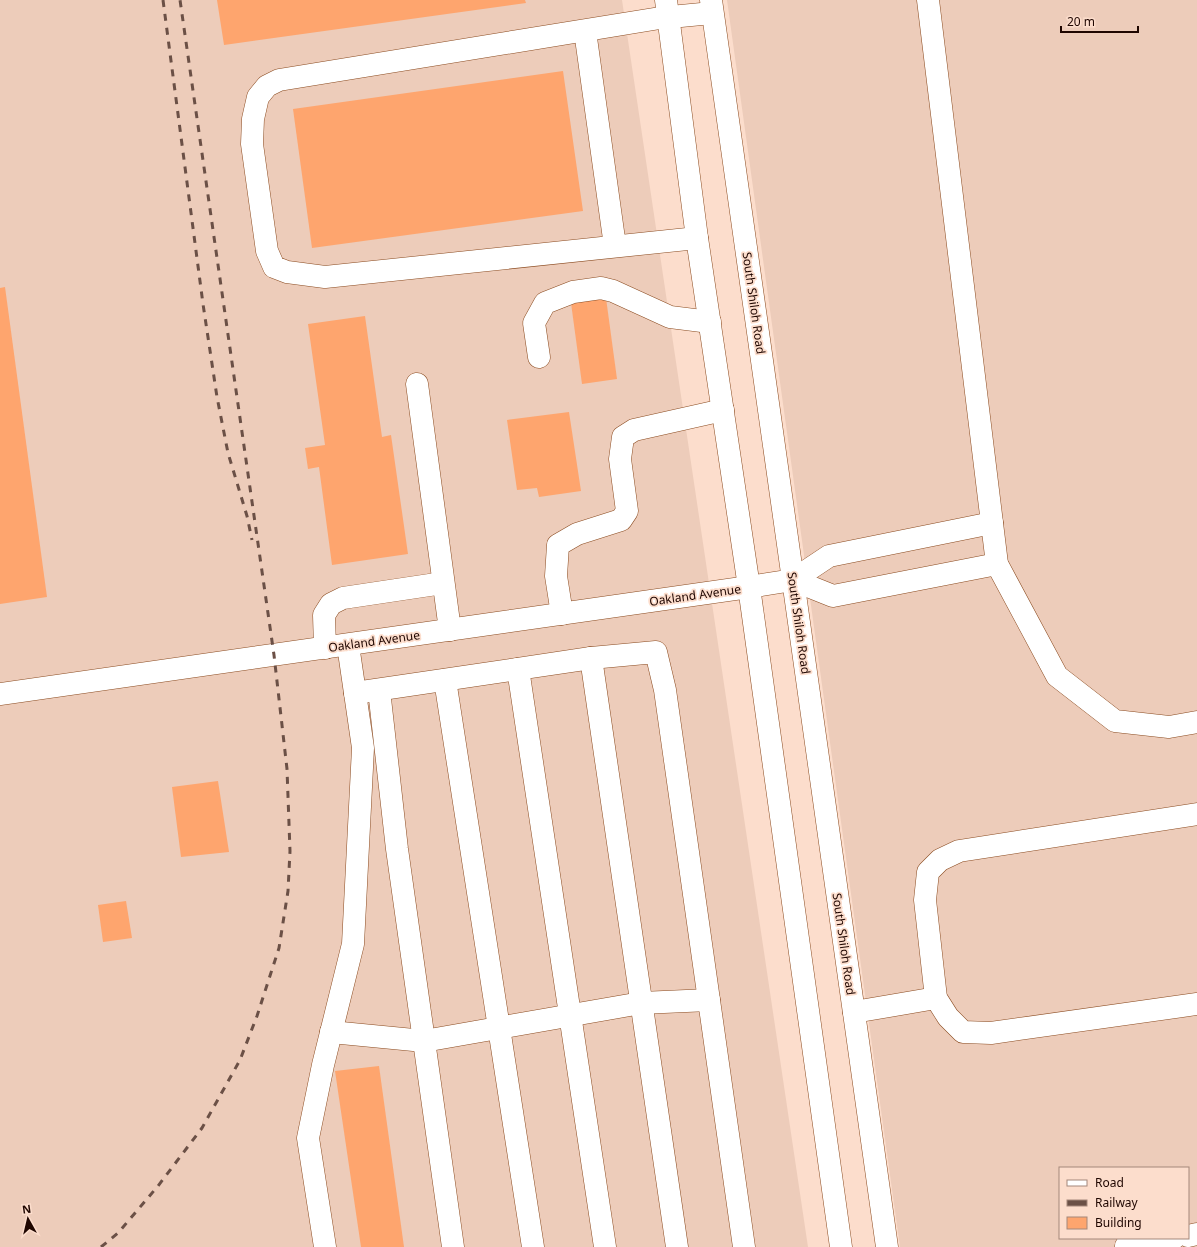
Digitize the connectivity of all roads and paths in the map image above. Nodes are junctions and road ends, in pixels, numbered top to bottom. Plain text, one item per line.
1 (928, 0) edge
2 (711, 6) edge
3 (668, 9) edge
4 (585, 31) junction
5 (697, 238) junction
6 (615, 246) junction
7 (710, 322) junction
8 (539, 357) dead end
9 (417, 384) dead end
10 (723, 410) junction
11 (992, 523) junction
12 (997, 564) junction
13 (793, 580) junction
14 (443, 583) junction
15 (749, 587) junction
16 (562, 614) junction
17 (450, 630) junction
18 (348, 645) junction
19 (325, 648) junction
20 (591, 658) junction
21 (518, 670) junction
22 (445, 680) junction
23 (379, 690) junction
24 (355, 693) junction
25 (0, 694) edge
26 (1197, 722) edge
27 (1197, 814) edge
28 (936, 998) junction
29 (709, 1000) junction
30 (641, 1003) junction
31 (1197, 1004) edge
32 (854, 1012) junction
33 (570, 1016) junction
34 (499, 1027) junction
35 (331, 1032) junction
36 (424, 1041) junction
37 (1168, 1239) edge
38 (325, 1247) edge
39 (453, 1247) edge
40 (533, 1247) edge
41 (605, 1247) edge
42 (676, 1247) edge
43 (744, 1247) edge
44 (841, 1247) edge
45 (887, 1247) edge
46 (1124, 1247) edge

1 - 11 main road
2 - 3 main road
2 - 13 main road, South Shiloh Road
3 - 4 main road
3 - 5 main road
4 - 6 main road
4 - 6 main road
5 - 6 main road
5 - 7 main road
7 - 8 main road
7 - 10 main road
9 - 14 main road
10 - 15 main road
10 - 16 main road
11 - 12 main road
11 - 13 main road
12 - 13 main road
12 - 26 main road
13 - 15 main road, Oakland Avenue
13 - 32 main road, South Shiloh Road
14 - 17 main road
14 - 19 main road
15 - 16 main road, Oakland Avenue
15 - 44 main road
16 - 17 main road, Oakland Avenue
17 - 18 main road, Oakland Avenue
18 - 19 main road, Oakland Avenue
18 - 24 main road
19 - 25 main road, Oakland Avenue
20 - 21 main road
20 - 29 main road
20 - 30 main road
21 - 22 main road
21 - 33 main road
22 - 23 main road
22 - 34 main road
23 - 24 main road
23 - 36 main road
24 - 35 main road
27 - 28 main road
28 - 31 main road
28 - 32 main road
29 - 30 main road
29 - 43 main road
30 - 33 main road
30 - 42 main road
32 - 45 main road, South Shiloh Road
33 - 34 main road
33 - 41 main road
34 - 36 main road
34 - 40 main road
35 - 36 main road
35 - 38 main road
36 - 39 main road
37 - 46 main road

